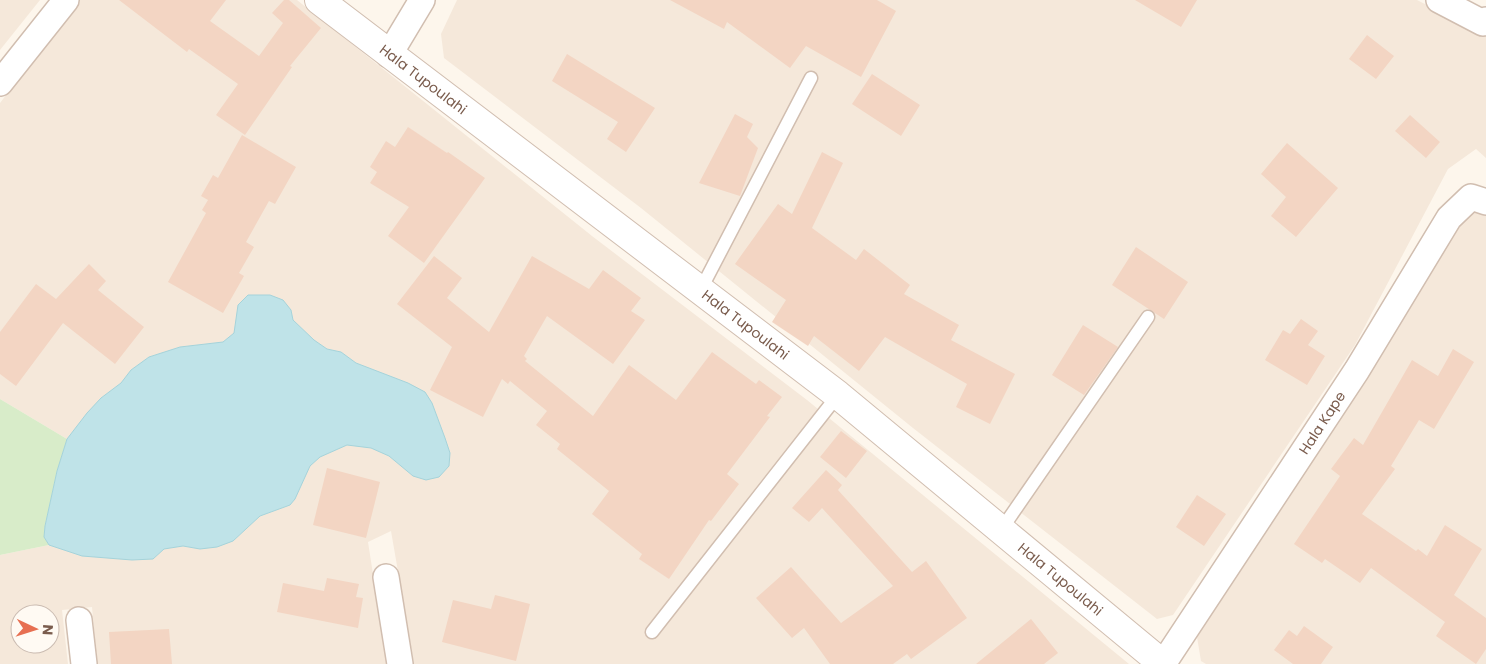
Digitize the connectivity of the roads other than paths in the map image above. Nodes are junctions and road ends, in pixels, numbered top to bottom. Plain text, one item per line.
1 (66, 0) edge
2 (319, 0) edge
3 (422, 0) edge
4 (1439, 0) edge
5 (1486, 20) edge
6 (389, 55) junction
7 (811, 78) dead end
8 (0, 83) edge
9 (1486, 202) edge
10 (701, 289) junction
11 (1148, 317) dead end
12 (838, 395) junction
13 (1001, 530) junction
14 (386, 577) dead end
15 (79, 620) dead end
16 (652, 632) dead end
17 (84, 664) edge
18 (400, 664) edge
19 (1163, 664) edge

1 - 8 street
2 - 6 street, Hala Tupoulahi
3 - 6 street
4 - 5 street
6 - 10 street, Hala Tupoulahi
7 - 10 lane
9 - 19 street, Hala Kape
10 - 12 street, Hala Tupoulahi
11 - 13 lane
12 - 13 street, Hala Tupoulahi
12 - 16 lane
13 - 19 street, Hala Tupoulahi
14 - 18 street
15 - 17 street

